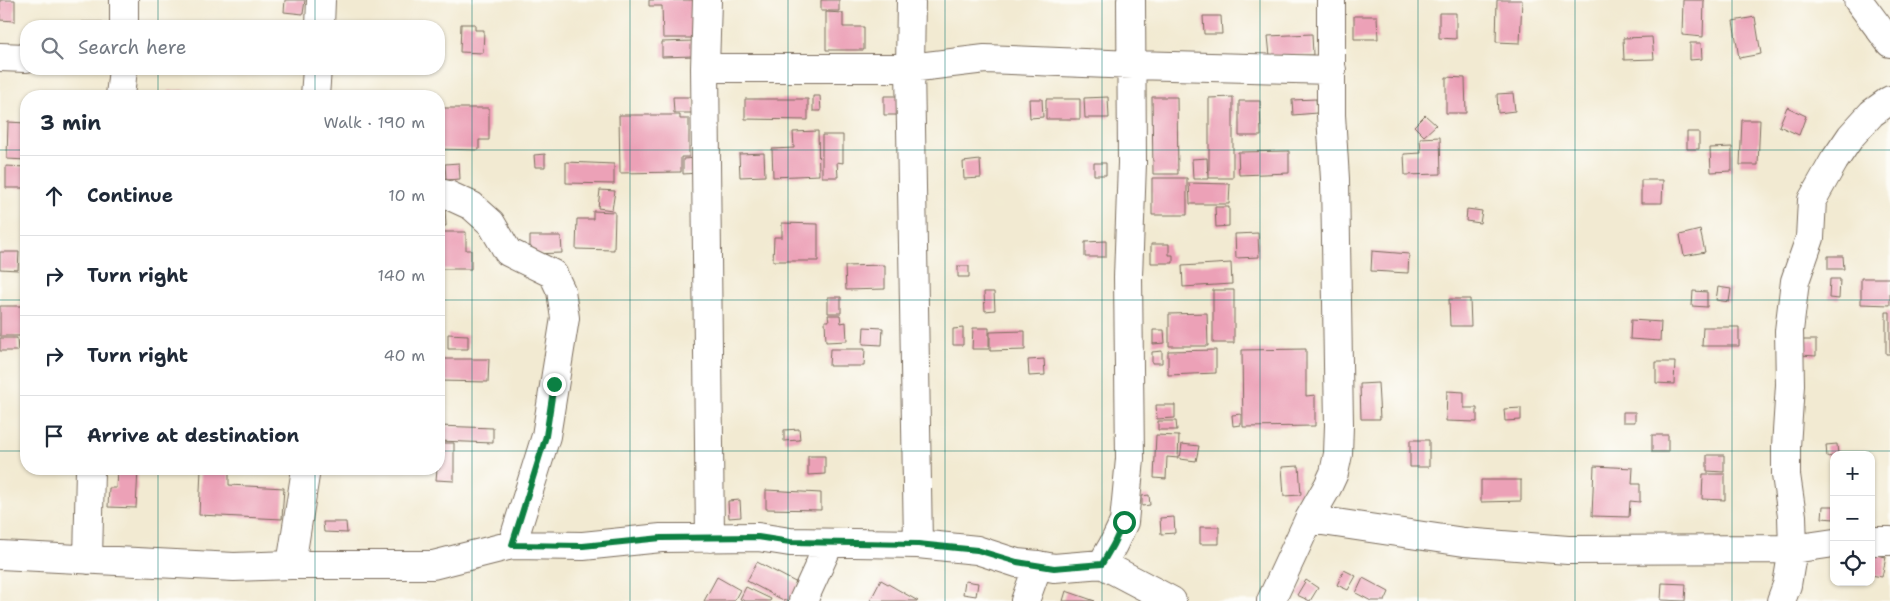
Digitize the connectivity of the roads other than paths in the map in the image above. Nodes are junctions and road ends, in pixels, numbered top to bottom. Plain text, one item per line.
1 (124, 0) edge
2 (321, 0) edge
3 (708, 0) edge
4 (911, 0) edge
5 (1131, 0) edge
6 (1331, 0) edge
7 (1858, 0) edge
8 (124, 20) edge
9 (320, 20) edge
10 (1890, 43) edge
11 (0, 57) edge
12 (20, 58) edge
13 (1133, 65) junction
14 (705, 68) junction
15 (910, 68) junction
16 (1332, 70) junction
17 (122, 75) edge
18 (317, 75) edge
19 (121, 90) edge
20 (315, 90) edge
21 (1890, 100) edge
22 (445, 194) edge
23 (90, 475) edge
24 (305, 475) edge
25 (1309, 519) junction
26 (710, 538) junction
27 (1875, 541) edge
28 (1890, 541) edge
29 (829, 544) junction
30 (918, 544) junction
31 (1830, 544) edge
32 (512, 545) junction
33 (1793, 549) junction
34 (0, 555) edge
35 (88, 560) junction
36 (1102, 564) junction
37 (292, 565) junction
38 (1038, 565) junction
39 (803, 601) edge
40 (1025, 601) edge
41 (1172, 601) edge
42 (1270, 601) edge
43 (1781, 601) edge

1 - 8 street
2 - 9 street
3 - 14 street
4 - 15 street
5 - 13 street
6 - 16 street
7 - 10 street
11 - 12 street
13 - 15 street
13 - 16 street
13 - 36 street
14 - 15 street
14 - 26 street
15 - 30 street
16 - 25 street
17 - 19 street
18 - 20 street
21 - 33 street
22 - 32 street
23 - 35 street
24 - 37 street
25 - 33 street
25 - 42 street
26 - 29 street
26 - 32 street
27 - 28 street
29 - 30 street
29 - 39 street
30 - 38 street
31 - 33 street
32 - 37 street
33 - 43 street
34 - 35 street
35 - 37 street
36 - 38 street
36 - 41 street
38 - 40 street

